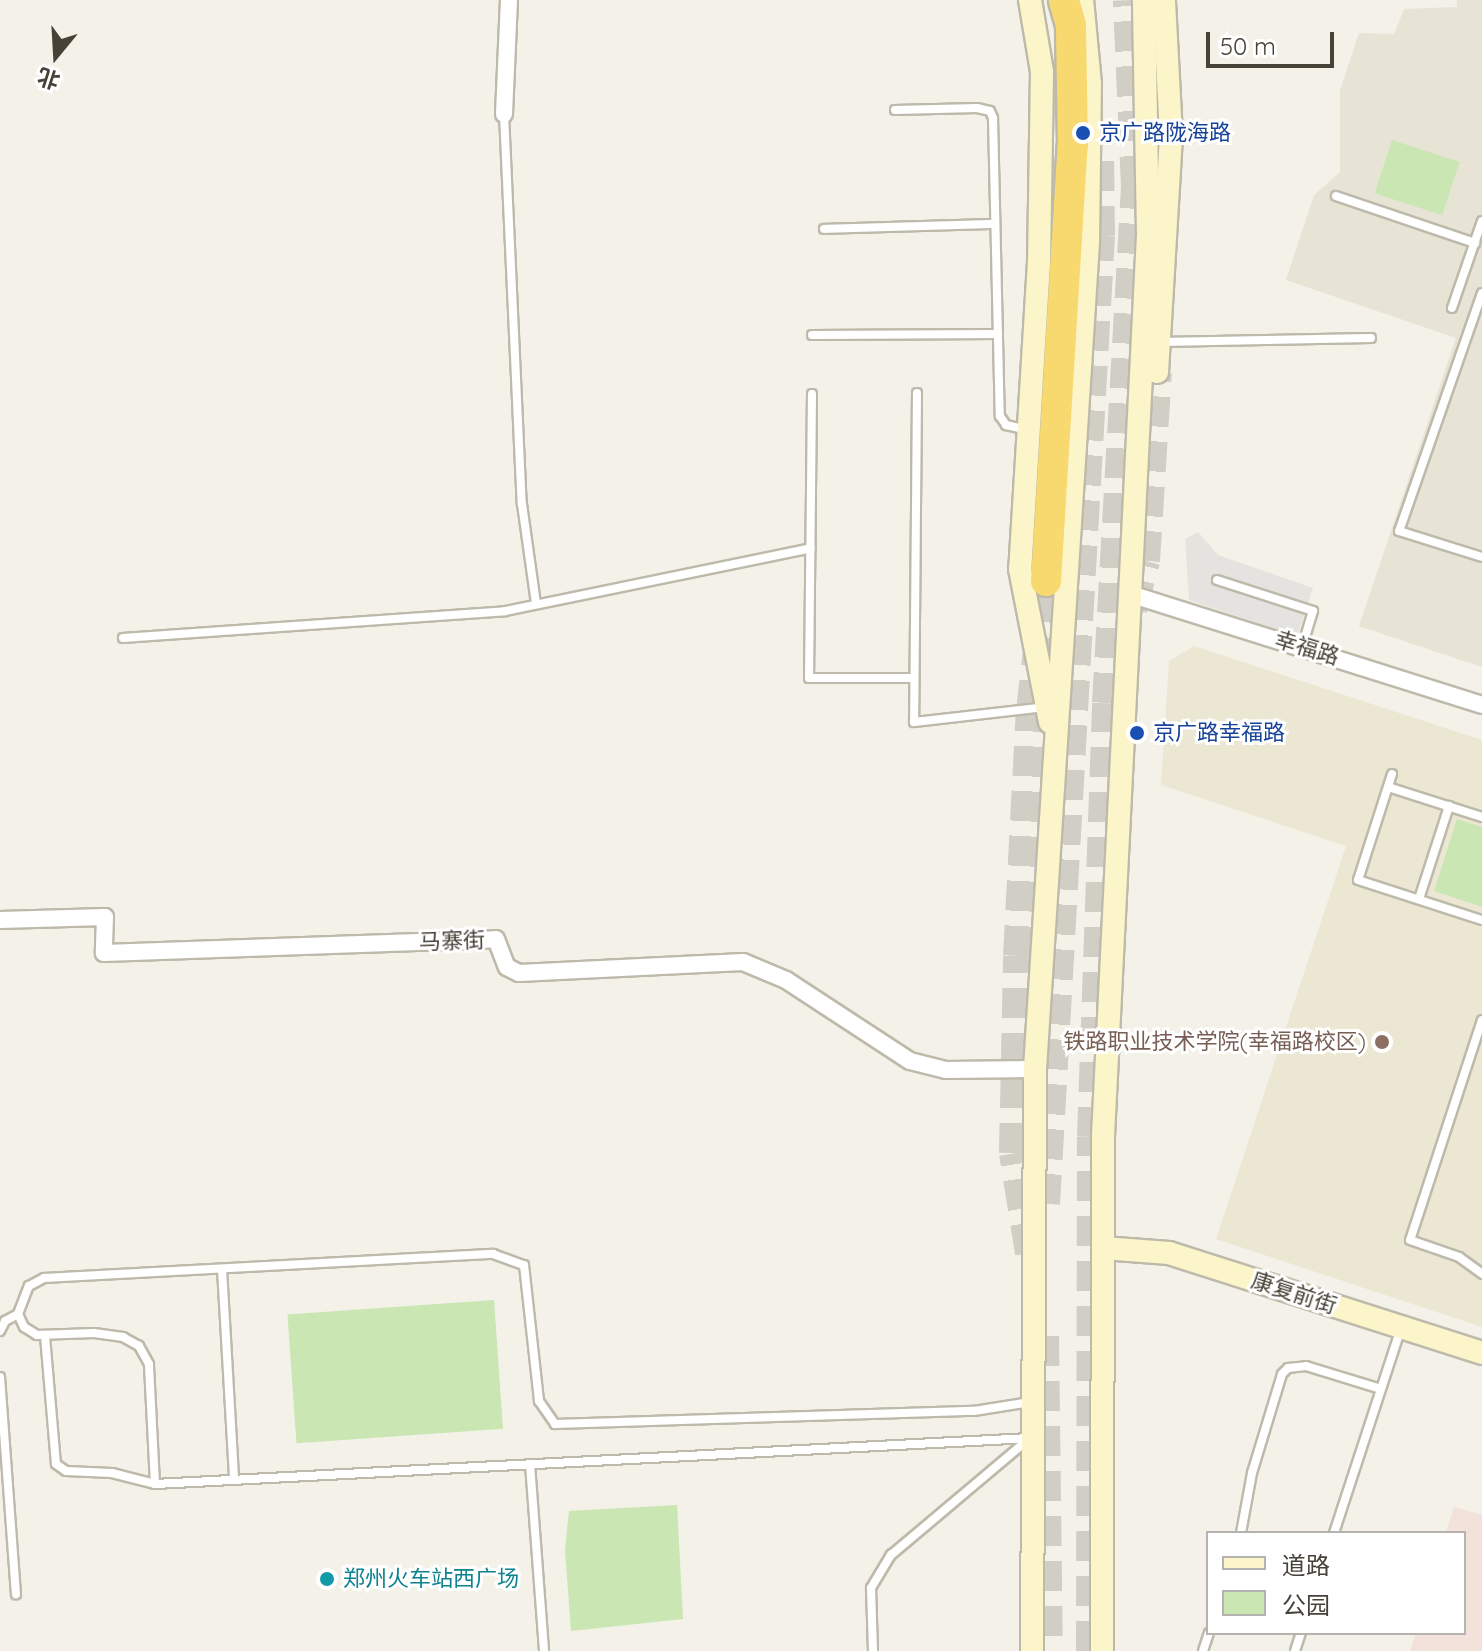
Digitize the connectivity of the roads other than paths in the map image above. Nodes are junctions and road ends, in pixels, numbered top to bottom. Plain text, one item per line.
1 (509, 0) edge
2 (1030, 0) edge
3 (1144, 0) edge
4 (1164, 0) edge
5 (1072, 6) edge
6 (895, 110) dead end
7 (504, 114) joint
8 (1336, 196) dead end
9 (1482, 221) edge
10 (995, 224) junction
11 (824, 229) dead end
12 (1475, 243) junction
13 (1482, 293) edge
14 (1452, 308) dead end
15 (998, 334) junction
16 (812, 335) dead end
17 (1371, 338) dead end
18 (1158, 342) junction
19 (1157, 372) tunnel mouth
20 (917, 393) dead end
21 (812, 394) dead end
22 (1029, 430) junction
23 (811, 548) junction
24 (1482, 557) edge
25 (1217, 580) dead end
26 (1046, 581) tunnel mouth
27 (1130, 594) junction
28 (536, 604) junction
29 (123, 638) dead end
30 (1302, 646) junction
31 (912, 678) junction
32 (1482, 705) edge
33 (1046, 707) junction
34 (1056, 750) junction
35 (1392, 774) dead end
36 (1388, 787) junction
37 (1449, 806) junction
38 (1482, 817) edge
39 (1419, 899) junction
40 (0, 920) edge
41 (1482, 920) edge
42 (1482, 1020) edge
43 (1035, 1069) junction
44 (1103, 1248) junction
45 (222, 1269) junction
46 (1482, 1274) edge
47 (18, 1314) junction
48 (1401, 1327) junction
49 (0, 1331) edge
50 (45, 1336) junction
51 (1482, 1353) edge
52 (0, 1377) edge
53 (1381, 1389) junction
54 (1030, 1402) junction
55 (1030, 1438) junction
56 (530, 1464) junction
57 (234, 1480) junction
58 (155, 1484) junction
59 (1241, 1531) edge
60 (1335, 1531) edge
61 (16, 1594) dead end
62 (544, 1651) edge
63 (873, 1651) edge
64 (1032, 1651) edge
65 (1102, 1651) edge

1 - 7 street
2 - 22 main road
3 - 27 main road
4 - 18 main road
5 - 26 highway
5 - 34 main road
6 - 10 lane
7 - 28 lane
8 - 12 lane
9 - 12 lane
10 - 11 lane
10 - 15 lane
12 - 14 lane
13 - 24 lane
15 - 16 lane
15 - 22 lane
17 - 18 lane
18 - 19 main road
20 - 31 lane
21 - 23 lane
22 - 33 main road
23 - 28 lane
23 - 31 lane
25 - 30 lane
27 - 30 street, 幸福路
27 - 44 main road
28 - 29 lane
30 - 32 street, 幸福路
31 - 33 lane
33 - 34 main road
34 - 43 main road
35 - 36 lane
36 - 37 lane
36 - 39 lane
37 - 38 lane
37 - 39 lane
39 - 41 lane
40 - 43 street, 马寨街
42 - 46 lane
43 - 54 main road
44 - 48 main road, 康复前街
44 - 65 main road
45 - 47 lane
45 - 54 lane
45 - 57 lane
47 - 49 lane
47 - 50 lane
48 - 51 main road, 康复前街
48 - 53 lane
50 - 58 lane
50 - 58 lane
52 - 61 lane
53 - 59 lane
53 - 60 lane
54 - 55 main road
55 - 56 lane
55 - 63 lane
55 - 64 main road
56 - 57 lane
56 - 62 lane
57 - 58 lane

